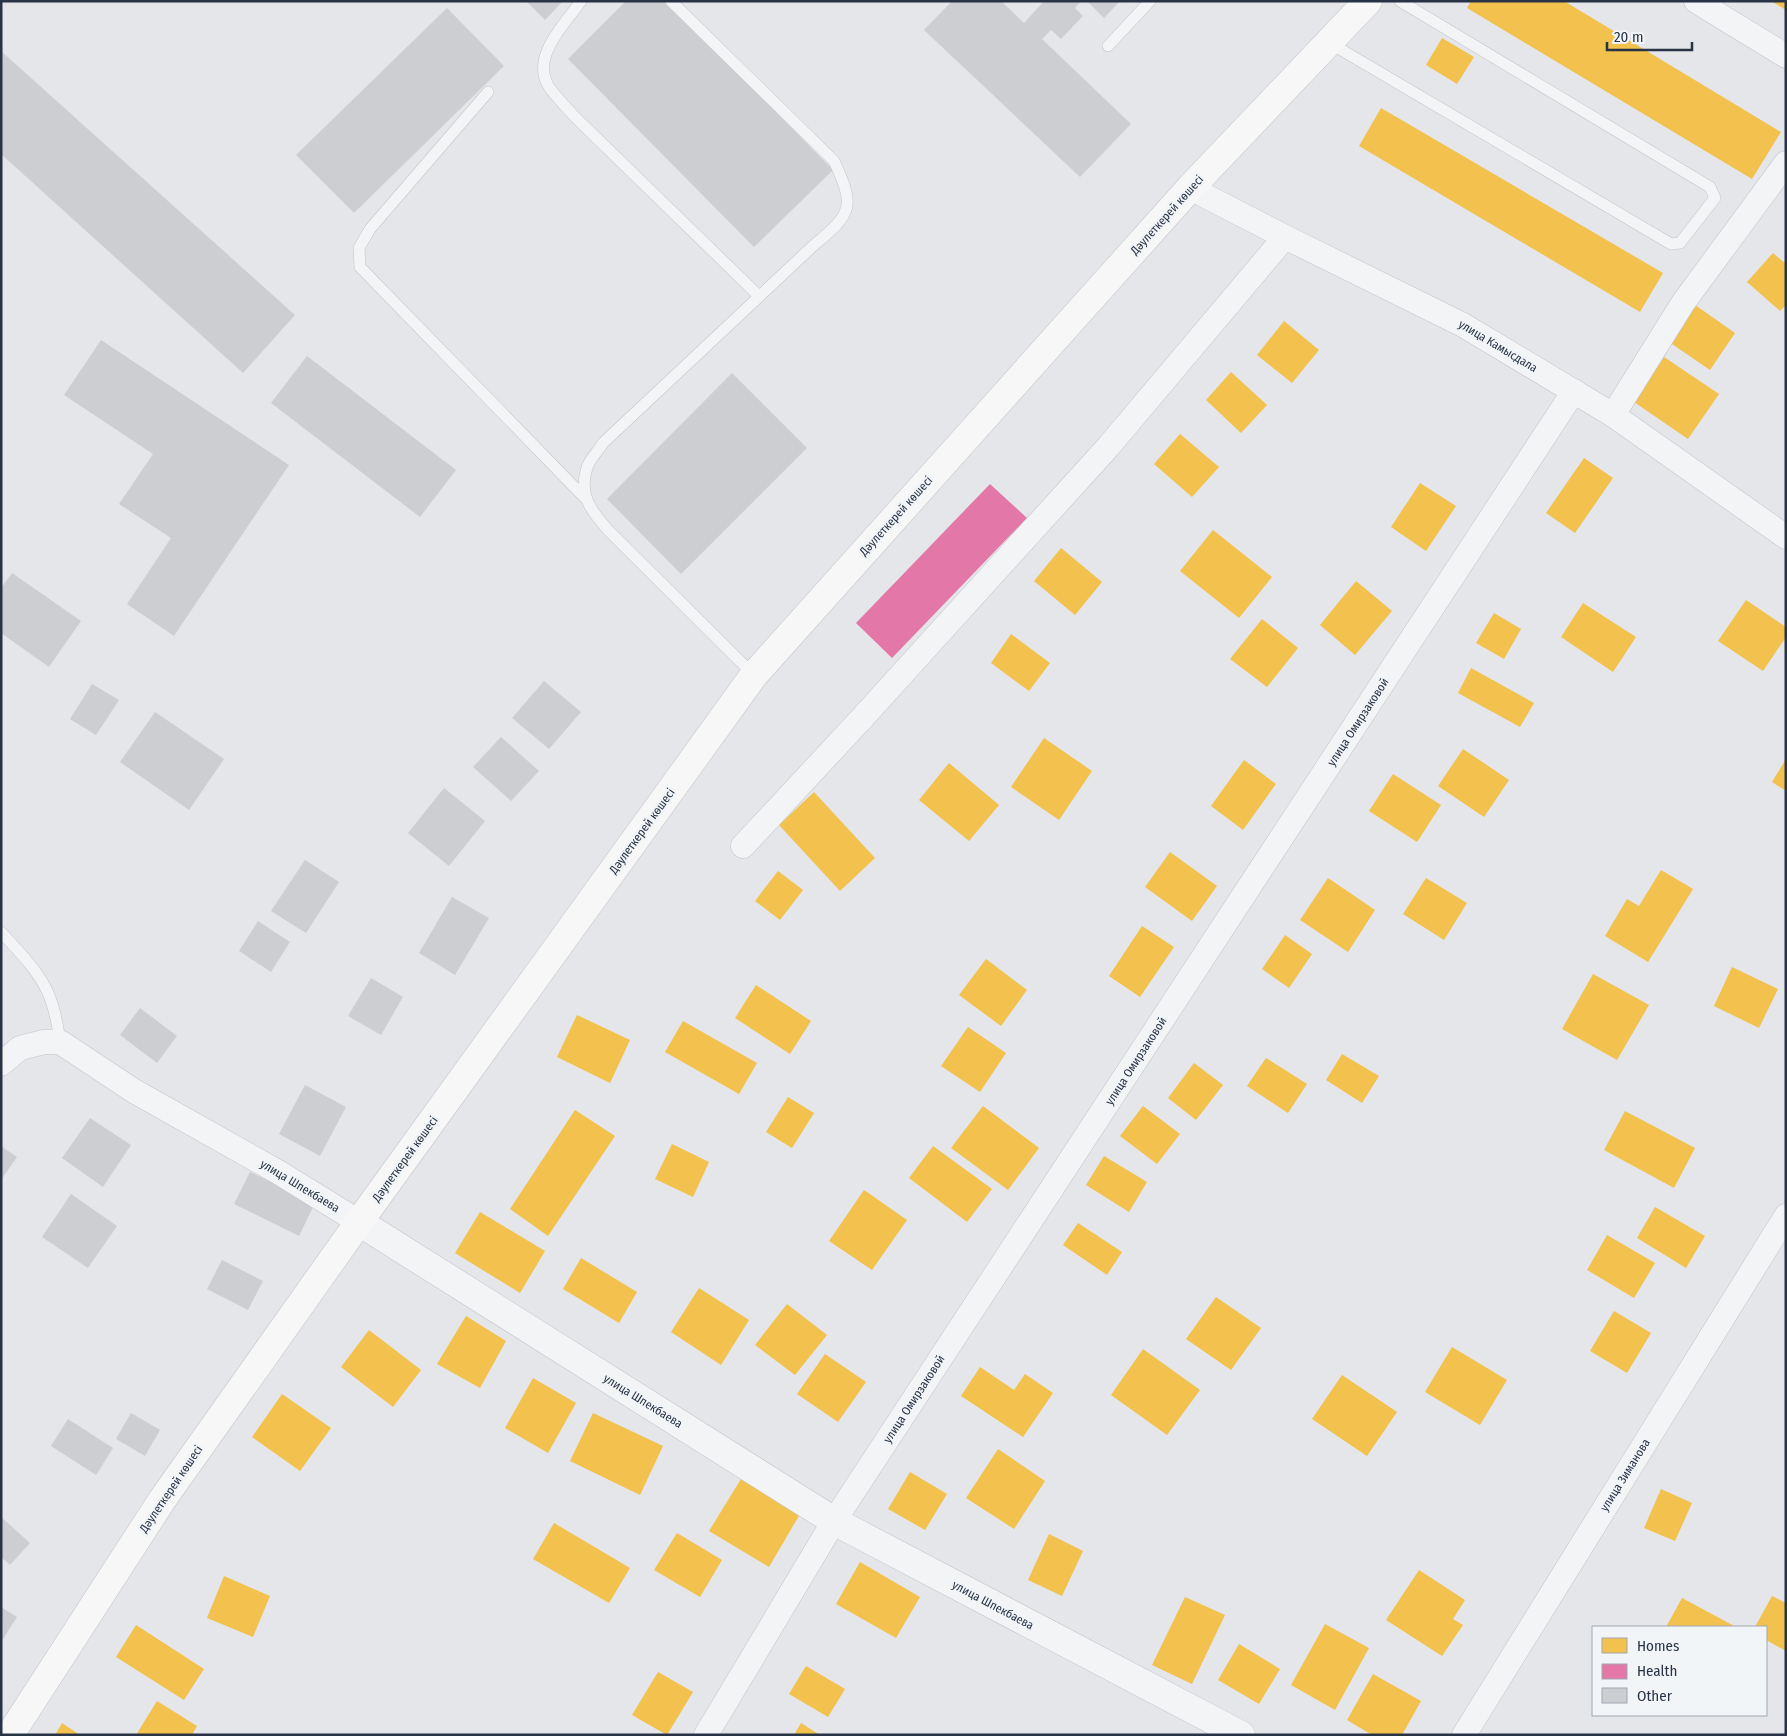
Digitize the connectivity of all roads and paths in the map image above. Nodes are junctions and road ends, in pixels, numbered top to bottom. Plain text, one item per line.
1 (581, 1) edge
2 (671, 1) edge
3 (1150, 1) edge
4 (1368, 1) edge
5 (1400, 1) edge
6 (1696, 1) edge
7 (1328, 42) junction
8 (1108, 46) dead end
9 (1786, 56) edge
10 (488, 92) dead end
11 (1786, 163) edge
12 (1190, 188) junction
13 (1284, 237) junction
14 (759, 296) junction
15 (1574, 391) junction
16 (1613, 415) junction
17 (585, 498) junction
18 (1786, 537) edge
19 (754, 675) junction
20 (743, 846) dead end
21 (1, 932) edge
22 (60, 1042) junction
23 (1, 1064) edge
24 (1786, 1216) edge
25 (359, 1222) junction
26 (834, 1521) junction
27 (10, 1735) edge
28 (706, 1735) edge
29 (1241, 1735) edge
30 (1464, 1735) edge

1 - 14 lane
2 - 14 lane
3 - 8 lane
4 - 7 main road, Дәулеткерей көшесі
5 - 7 lane
6 - 9 street
7 - 12 main road, Дәулеткерей көшесі
10 - 17 lane
11 - 16 street
12 - 13 street, улица Камысдала
12 - 19 main road, Дәулеткерей көшесі
13 - 15 street, улица Камысдала
13 - 20 street
14 - 17 lane
15 - 16 street, улица Камысдала
15 - 26 street, улица Омирзаковой
16 - 18 street, улица Камысдала
17 - 19 lane
19 - 25 main road, Дәулеткерей көшесі
21 - 22 lane
22 - 23 street
22 - 25 street, улица Шпекбаева
24 - 30 street, улица Зиманова
25 - 26 street, улица Шпекбаева
25 - 27 main road, Дәулеткерей көшесі
26 - 28 street, улица Омирзаковой
26 - 29 street, улица Шпекбаева

